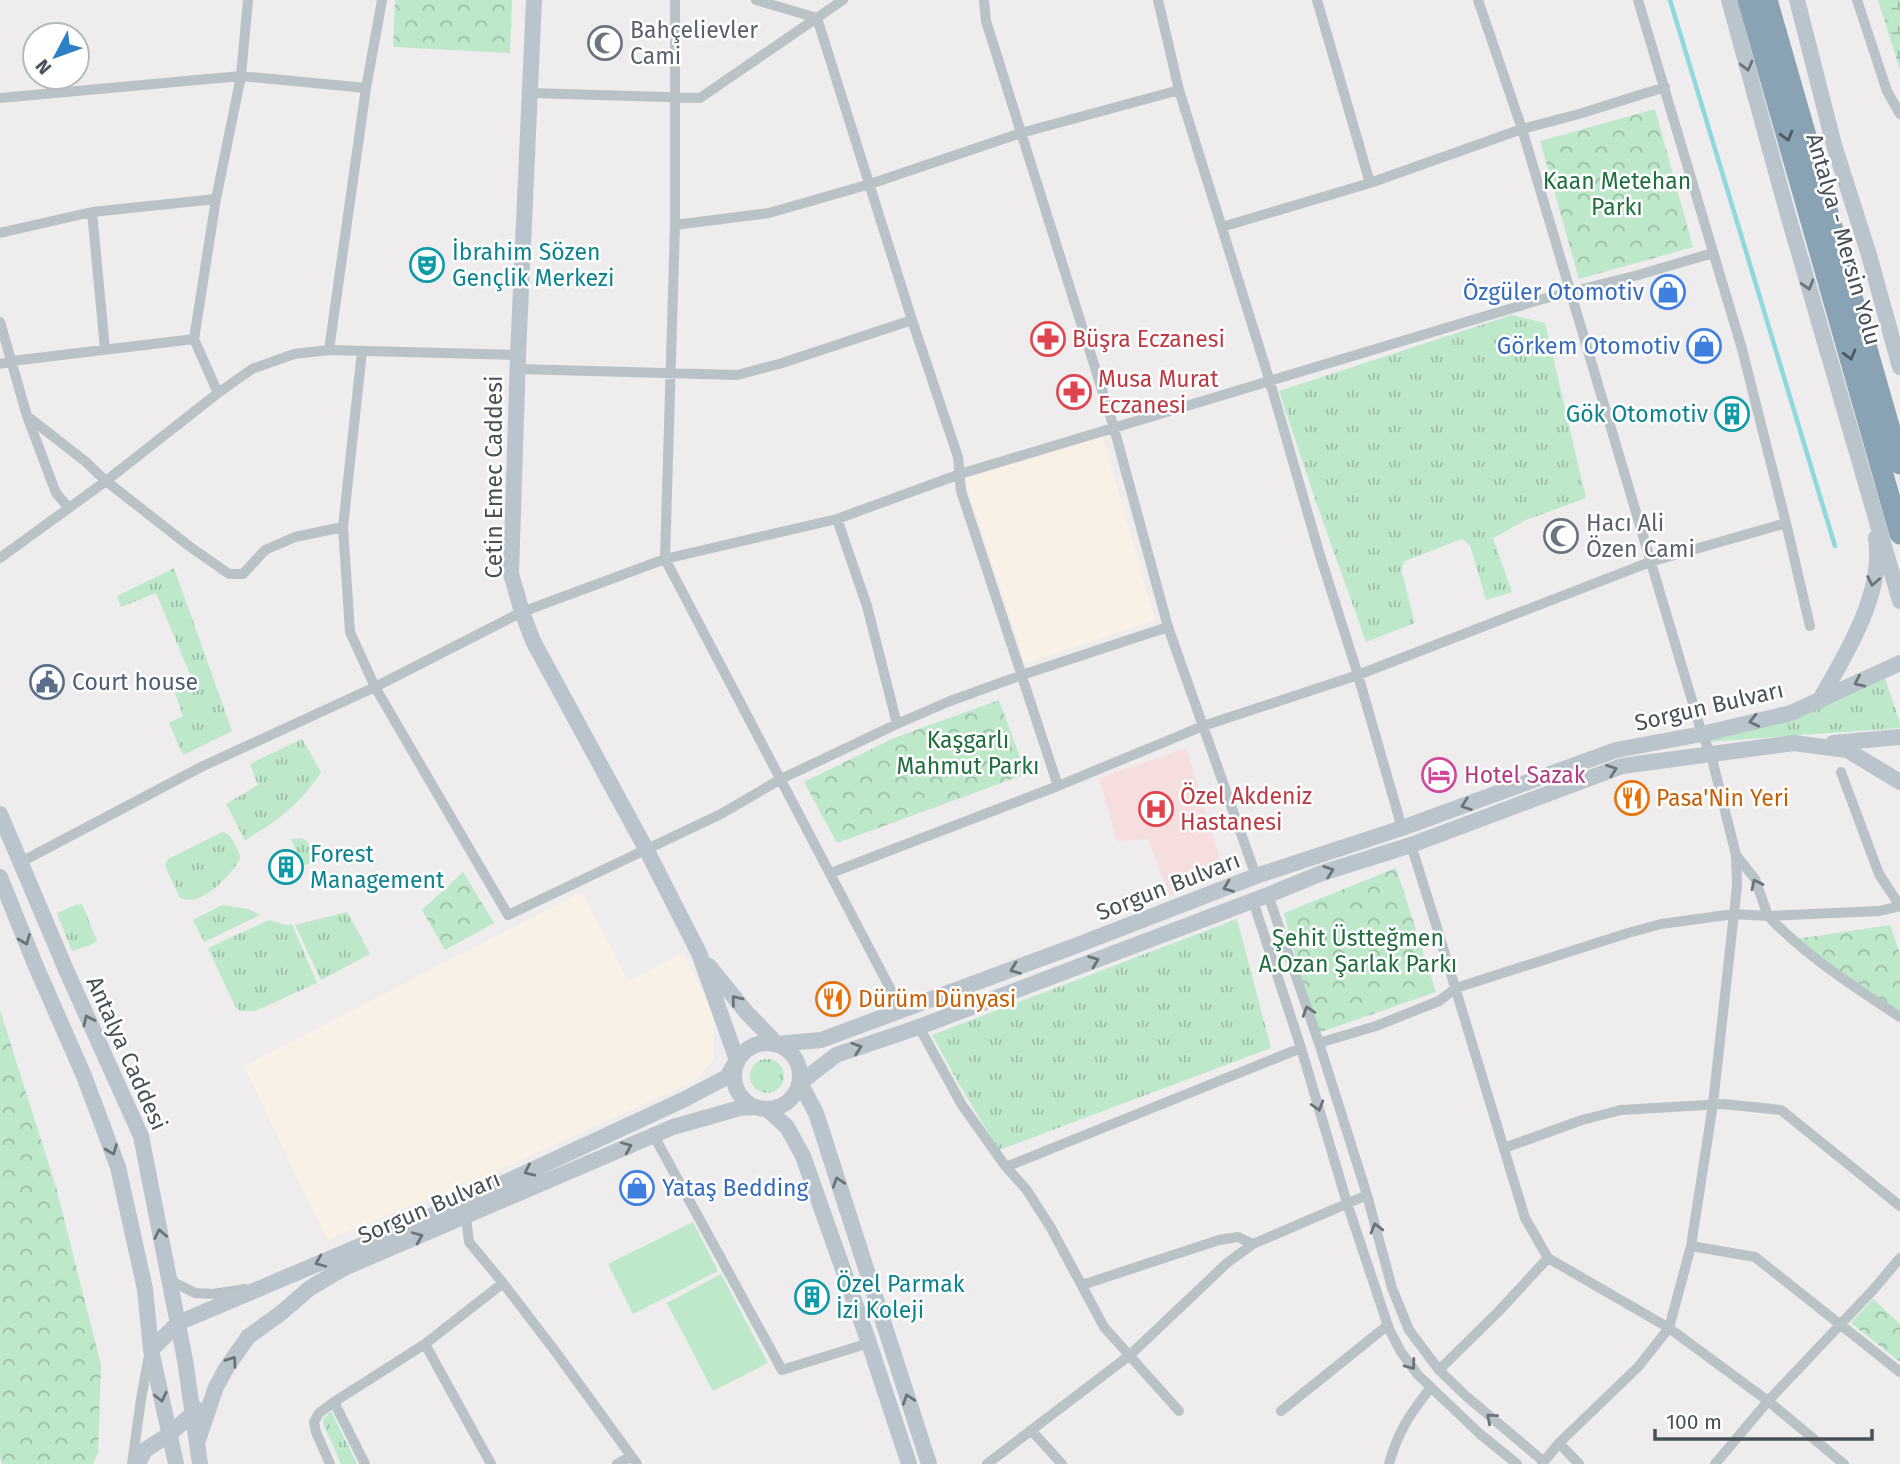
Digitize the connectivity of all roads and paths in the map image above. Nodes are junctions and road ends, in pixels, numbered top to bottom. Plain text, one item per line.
1 (248, 0) edge
2 (382, 0) edge
3 (534, 0) edge
4 (675, 0) edge
5 (756, 0) edge
6 (843, 0) edge
7 (984, 0) edge
8 (1158, 0) edge
9 (1317, 0) edge
10 (1478, 0) edge
11 (1637, 0) edge
12 (1729, 0) edge
13 (1748, 0) edge
14 (1766, 0) edge
15 (1797, 0) edge
16 (1857, 0) edge
17 (817, 18) junction
18 (241, 76) junction
19 (1665, 87) junction
20 (366, 88) junction
21 (1179, 90) junction
22 (530, 93) junction
23 (0, 98) edge
24 (676, 99) junction
25 (1900, 114) edge
26 (1522, 129) junction
27 (1021, 133) junction
28 (1370, 183) junction
29 (870, 184) junction
30 (216, 199) junction
31 (92, 212) junction
32 (676, 225) junction
33 (1222, 228) junction
34 (0, 233) edge
35 (1713, 253) junction
36 (1570, 292) junction
37 (912, 320) junction
38 (0, 322) edge
39 (194, 338) junction
40 (105, 349) junction
41 (329, 350) junction
42 (362, 351) junction
43 (6, 362) edge
44 (518, 362) junction
45 (1900, 367) edge
46 (670, 374) junction
47 (1270, 382) junction
48 (218, 393) junction
49 (27, 416) junction
50 (1114, 428) junction
51 (1900, 464) edge
52 (960, 474) junction
53 (106, 481) junction
54 (1876, 485) junction
55 (68, 507) junction
56 (837, 519) junction
57 (1786, 523) junction
58 (343, 527) junction
59 (1900, 534) edge
60 (1, 555) edge
61 (666, 559) junction
62 (1650, 562) junction
63 (1900, 601) edge
64 (522, 612) junction
65 (1810, 626) dead end
66 (1168, 627) junction
67 (1900, 663) edge
68 (1358, 674) junction
69 (1022, 675) junction
70 (375, 687) junction
71 (1819, 701) junction
72 (897, 724) junction
73 (1203, 726) junction
74 (1702, 734) junction
75 (1900, 737) edge
76 (1820, 746) junction
77 (1711, 755) junction
78 (1841, 772) dead end
79 (781, 779) junction
80 (1900, 782) edge
81 (1058, 786) junction
82 (0, 814) edge
83 (1402, 828) junction
84 (1410, 845) junction
85 (646, 849) junction
86 (1736, 855) junction
87 (20, 862) junction
88 (831, 873) junction
89 (1256, 876) junction
90 (0, 877) edge
91 (1261, 898) junction
92 (1900, 906) edge
93 (1734, 914) junction
94 (1768, 916) junction
95 (699, 953) junction
96 (1455, 988) junction
97 (902, 1011) junction
98 (1900, 1017) edge
99 (919, 1027) junction
100 (777, 1044) junction
101 (1319, 1044) junction
102 (1301, 1048) junction
103 (737, 1060) junction
104 (800, 1083) junction
105 (1713, 1104) junction
106 (761, 1108) junction
107 (654, 1136) junction
108 (1504, 1148) junction
109 (1006, 1167) junction
110 (1367, 1195) junction
111 (1347, 1203) junction
112 (1900, 1206) edge
113 (466, 1217) junction
114 (1253, 1244) junction
115 (1691, 1246) junction
116 (1548, 1258) junction
117 (1900, 1258) edge
118 (169, 1280) junction
119 (503, 1283) junction
120 (1082, 1286) junction
121 (261, 1287) junction
122 (178, 1323) junction
123 (1840, 1324) junction
124 (1388, 1325) junction
125 (1670, 1328) junction
126 (869, 1343) junction
127 (425, 1344) junction
128 (151, 1350) junction
129 (1130, 1355) junction
130 (1438, 1370) junction
131 (1900, 1372) edge
132 (216, 1387) junction
133 (1431, 1387) junction
134 (1768, 1401) junction
135 (334, 1402) junction
136 (1179, 1411) dead end
137 (1281, 1411) dead end
138 (193, 1413) junction
139 (1031, 1430) junction
140 (170, 1434) junction
141 (1559, 1443) junction
142 (197, 1446) junction
143 (633, 1461) edge
144 (1543, 1463) edge
145 (132, 1464) edge
146 (138, 1464) edge
147 (176, 1464) edge
148 (200, 1464) edge
149 (330, 1464) edge
150 (365, 1464) edge
151 (491, 1464) edge
152 (617, 1464) edge
153 (909, 1464) edge
154 (929, 1464) edge
155 (987, 1464) edge
156 (1062, 1464) edge
157 (1389, 1464) edge
158 (1517, 1464) edge
159 (1579, 1464) edge
160 (1715, 1464) edge
161 (1844, 1464) edge

1 - 18 street
2 - 20 street
3 - 22 main road, Cetin Emec Caddesi
4 - 24 street
5 - 17 street
6 - 17 street
7 - 27 street
8 - 21 street
9 - 28 street
10 - 26 street
11 - 19 street
12 -> 54 main road
13 -> 54 highway, Antalya - Mersin Yolu
14 - 51 highway, Antalya - Mersin Yolu
15 - 45 main road
16 - 25 street
17 - 24 street
17 - 29 street
18 - 20 street
18 - 23 street
18 - 30 street
19 - 26 street
19 - 35 street
20 - 41 street
21 - 27 street
21 - 33 street
22 - 24 street
22 - 44 main road, Cetin Emec Caddesi
24 - 32 street
26 - 28 street
26 - 36 street
27 - 29 street
27 - 50 street
28 - 33 street
29 - 32 street
29 - 37 street
30 - 31 street
30 - 39 street
31 - 34 street
31 - 40 street
32 - 46 street
33 - 47 street
35 - 36 street
35 - 57 street
36 - 47 street
36 - 62 street
37 - 46 street
37 - 52 street
38 - 43 street
39 - 40 street
39 - 48 street
40 - 43 street
41 - 42 street
41 - 48 street
42 - 44 street
42 - 58 street
43 - 49 street
44 - 46 street
44 - 64 main road, Cetin Emec Caddesi
46 - 61 street
47 - 50 street
47 - 68 street
48 - 53 street
49 - 53 street
49 - 55 street
50 - 52 street
50 - 66 street
52 - 56 street
52 - 69 street
53 - 55 street
53 - 58 street
54 - 59 highway, Antalya - Mersin Yolu
54 - 63 main road
54 -> 71 main road
55 - 60 street
56 - 61 street
56 - 72 street
57 - 62 street
57 - 65 street
58 - 70 street
61 - 64 street
61 - 79 street
62 - 68 street
62 - 74 street
64 - 70 street
64 - 85 main road, Cetin Emec Caddesi
66 - 69 street
66 - 73 street
67 -> 71 main road, Sorgun Bulvarı
68 - 73 street
68 - 83 street
69 - 72 street
69 - 81 street
70 - 85 street
70 - 87 street
71 -> 74 main road, Sorgun Bulvarı
72 - 79 street
73 - 81 street
73 - 89 street
74 - 77 street
74 -> 83 main road, Sorgun Bulvarı
75 - 76 main road
76 - 77 main road, Sorgun Bulvarı
76 - 80 main road
84 -> 77 main road, Sorgun Bulvarı
77 - 86 street
78 - 92 street
79 - 85 street
79 - 88 street
81 - 88 street
82 - 87 main road, Antalya Caddesi
83 - 89 main road, Sorgun Bulvarı
91 -> 84 main road, Sorgun Bulvarı
84 - 96 street
85 - 95 main road, Cetin Emec Caddesi
86 - 93 street
94 -> 86 street
118 -> 87 main road, Antalya Caddesi
88 - 97 street
89 -> 97 main road, Sorgun Bulvarı
90 -> 128 main road
99 -> 91 main road, Sorgun Bulvarı
101 -> 91 street
91 - 102 street
92 - 94 street
93 - 94 street
93 - 96 street
93 - 105 street
94 - 98 street
100 -> 95 main road
95 - 103 main road
96 - 101 street
96 - 108 street
97 - 100 main road, Sorgun Bulvarı
104 -> 99 main road, Sorgun Bulvarı
99 - 109 street
100 - 103 main road
100 - 104 main road
101 - 110 street
102 - 109 street
102 -> 111 street
103 - 106 main road
103 -> 121 main road, Sorgun Bulvarı
104 - 106 main road
154 -> 104 main road
105 - 108 street
105 - 112 street
105 - 115 street
106 - 107 main road, Sorgun Bulvarı
106 - 126 main road
113 -> 107 main road, Sorgun Bulvarı
107 - 126 street
108 - 116 street
109 - 120 street
110 - 111 street
130 -> 110 street
111 - 114 street
111 - 124 street
113 - 119 street
132 -> 113 main road, Sorgun Bulvarı
114 - 120 street
114 - 129 street
115 - 123 street
115 - 125 street
116 - 125 street
116 - 130 street
117 - 123 street
118 - 121 street, Sorgun Bulvarı
118 - 122 main road, Antalya Caddesi
119 - 127 street
119 - 143 street
120 - 129 street
121 - 122 main road, Sorgun Bulvarı
122 - 128 main road
122 - 138 main road, Antalya Caddesi
123 - 131 street
123 - 134 street
124 -> 133 street
124 - 137 street
125 - 134 street
125 - 141 street
126 - 153 main road
127 - 135 street
127 - 151 street
128 -> 140 main road
128 - 145 street
129 - 136 street
129 - 139 street
144 -> 130 street
132 - 138 main road
132 - 142 main road, Sorgun Bulvarı
133 - 157 street
133 - 158 street
134 - 160 street
134 - 161 street
135 - 149 street
135 - 150 street
138 - 140 main road
138 - 142 main road, Antalya Caddesi
139 - 155 street
139 - 156 street
140 - 146 main road
140 - 147 main road
141 - 144 street
141 - 159 street
142 - 148 main road, Antalya Caddesi
143 - 152 street

